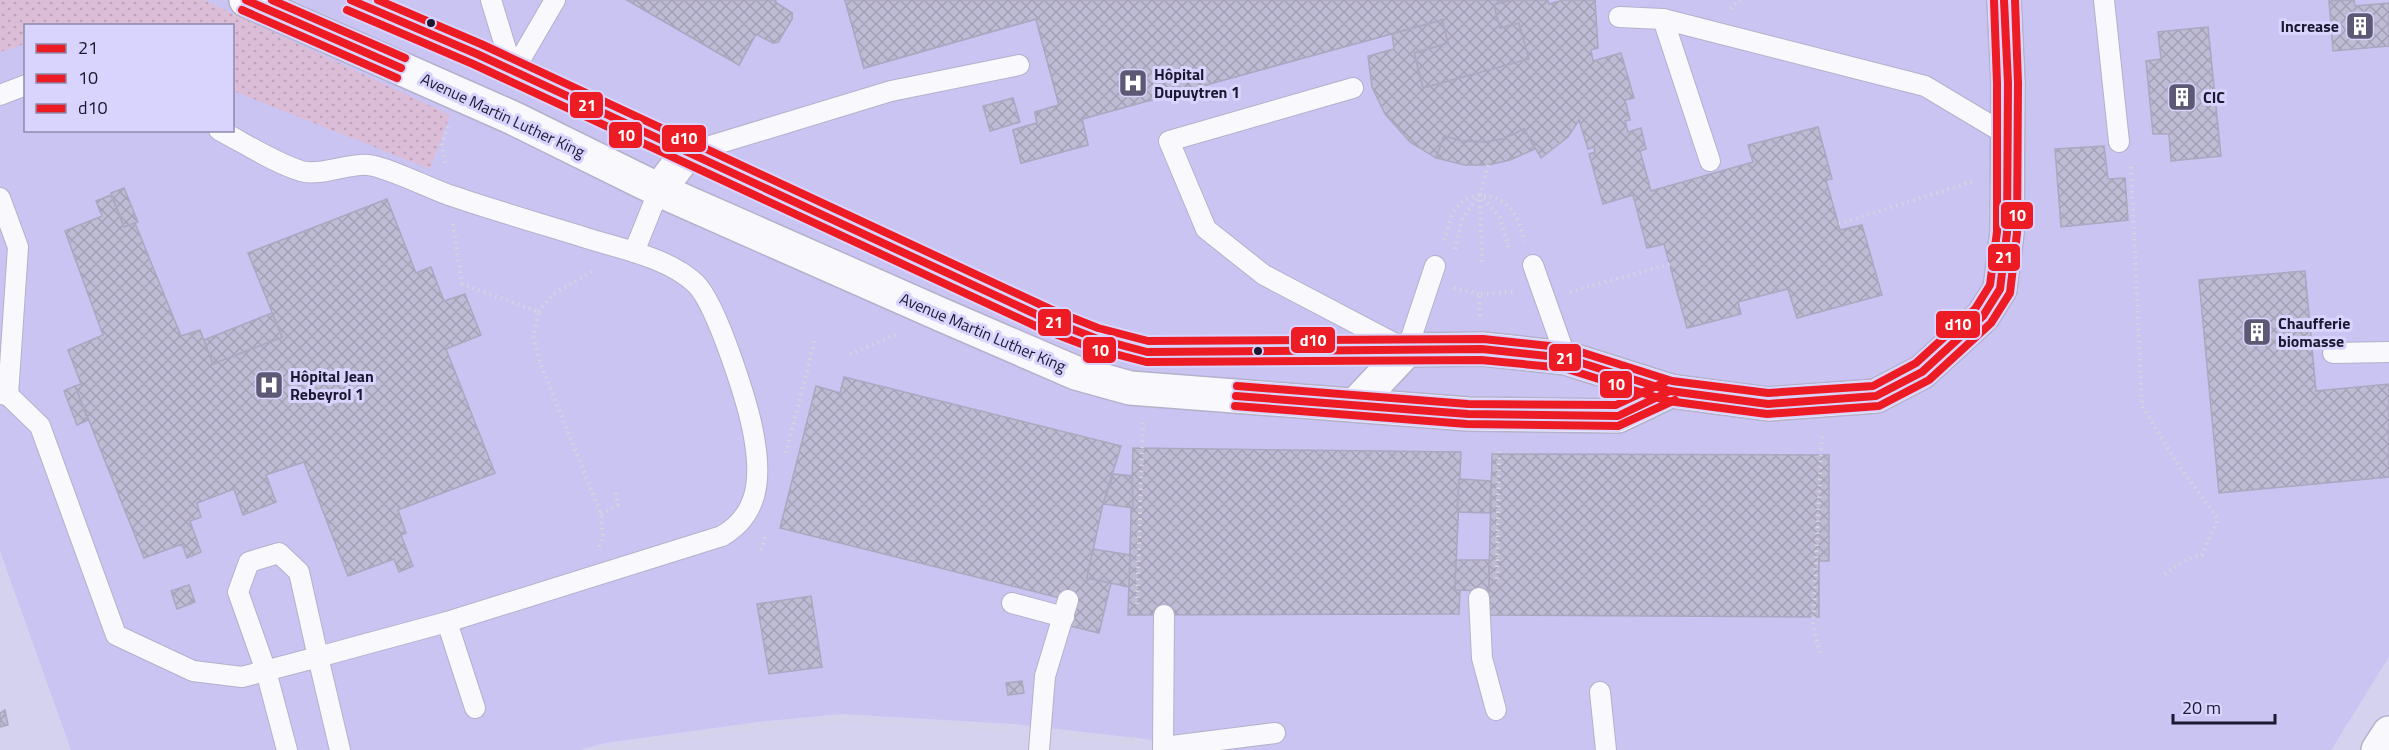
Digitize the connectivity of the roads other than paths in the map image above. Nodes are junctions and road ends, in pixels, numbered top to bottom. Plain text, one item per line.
1 (246, 0) edge
2 (491, 0) edge
3 (555, 0) edge
4 (2004, 0) edge
5 (2104, 0) edge
6 (1619, 17) dead end
7 (1663, 19) junction
8 (1018, 65) dead end
9 (24, 86) edge
10 (1353, 88) dead end
11 (0, 94) edge
12 (223, 132) edge
13 (2007, 135) junction
14 (2119, 142) road end
15 (687, 153) joint
16 (1710, 161) dead end
17 (659, 190) junction
18 (0, 198) edge
19 (634, 252) junction
20 (1533, 265) road end
21 (1435, 266) road end
22 (1407, 350) junction
23 (2389, 352) edge
24 (2333, 353) dead end
25 (1566, 358) junction
26 (1670, 391) junction
27 (4, 395) edge
28 (1355, 405) junction
29 (1479, 598) dead end
30 (1012, 603) dead end
31 (1164, 615) dead end
32 (447, 622) junction
33 (318, 657) junction
34 (266, 671) junction
35 (1600, 692) dead end
36 (475, 708) dead end
37 (1496, 710) dead end
38 (1275, 733) dead end
39 (2389, 733) edge
40 (1040, 741) edge
41 (1163, 748) edge
42 (287, 750) edge
43 (340, 750) edge
44 (1606, 750) edge
45 (2378, 750) edge

1 - 17 street, Avenue Martin Luther King
2 - 3 lane
4 - 13 street
5 - 14 lane
6 - 7 lane
7 - 13 lane
7 - 16 lane
8 - 15 lane
9 - 11 lane
10 - 22 lane
12 - 19 lane
13 - 26 street
15 - 17 street
17 - 19 lane
17 - 28 street, Avenue Martin Luther King
18 - 27 lane
19 - 32 lane
20 - 25 lane
21 - 22 lane
22 - 25 street
22 - 28 street
23 - 24 lane
25 - 26 street
26 - 28 street, Avenue Martin Luther King
27 - 34 lane
29 - 37 lane
30 - 40 lane
31 - 41 lane
32 - 33 lane
32 - 36 lane
33 - 34 lane
33 - 34 lane
33 - 43 lane
34 - 42 lane
35 - 44 lane
38 - 41 lane
39 - 45 street

